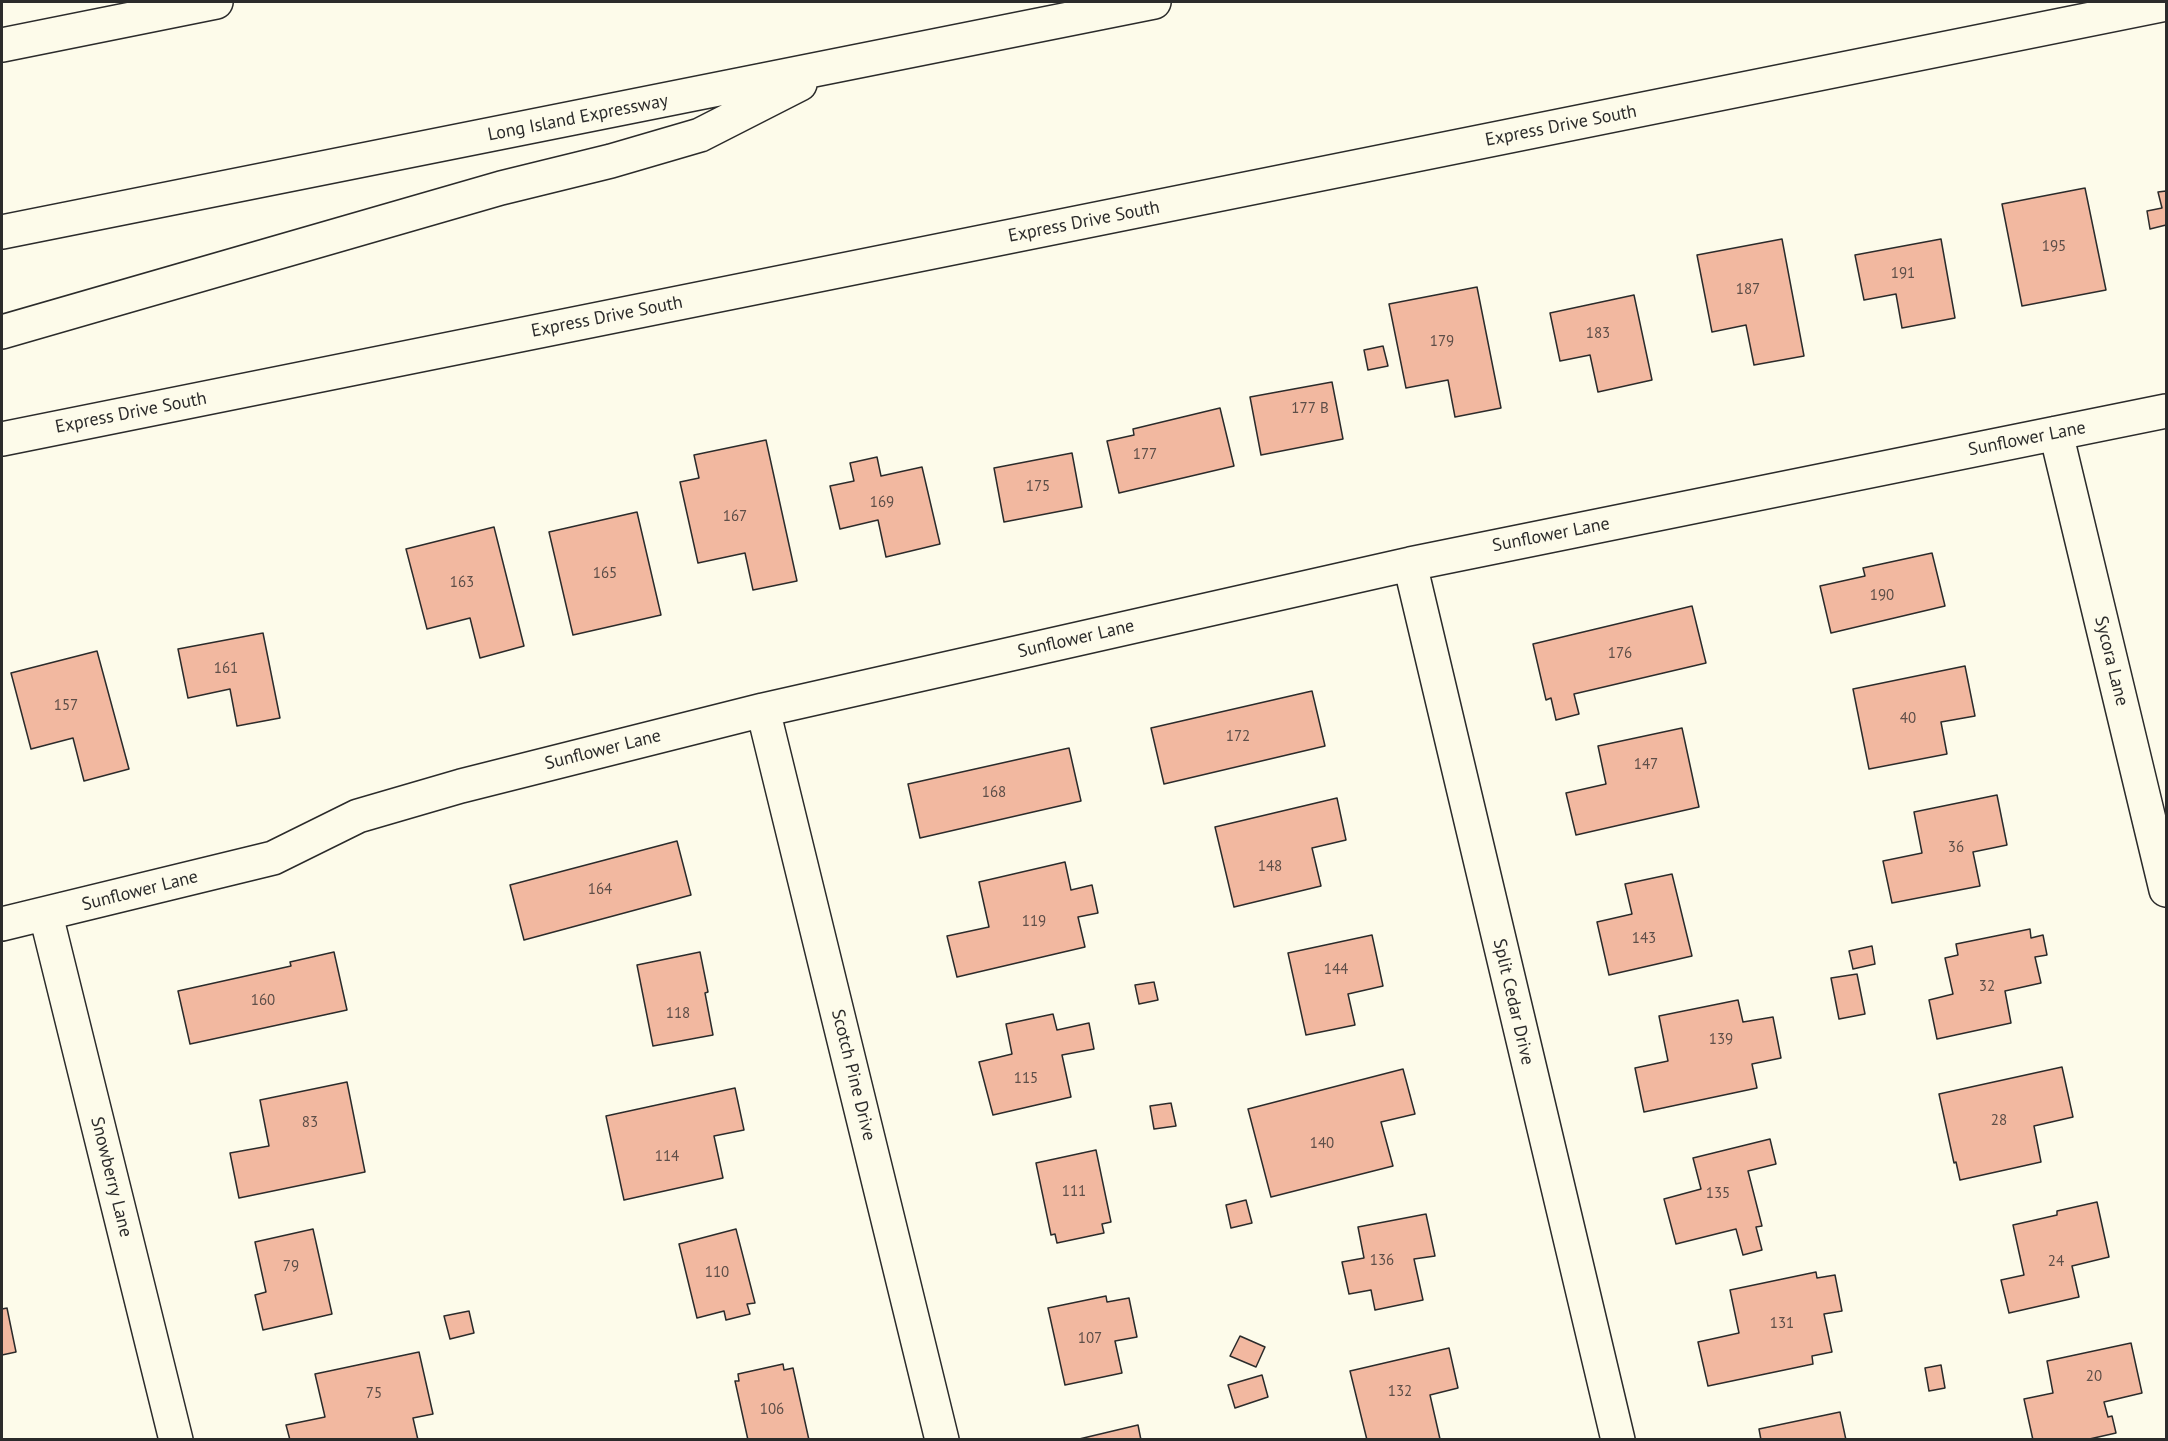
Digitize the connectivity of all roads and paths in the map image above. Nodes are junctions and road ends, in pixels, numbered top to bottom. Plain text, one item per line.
1 (216, 2) edge
2 (1154, 2) edge
3 (2166, 4) edge
4 (2, 45) edge
5 (833, 67) junction
6 (2, 232) edge
7 (2, 332) edge
8 (2166, 411) edge
9 (2056, 433) junction
10 (2, 439) edge
11 (1410, 564) junction
12 (763, 710) junction
13 (2166, 890) edge
14 (46, 915) junction
15 (2, 924) edge
16 (176, 1440) edge
17 (942, 1440) edge
18 (1618, 1440) edge

1 - 4 main road
2 - 5 main road, Long Island Expressway
3 - 10 main road, Express Drive South
5 - 6 main road, Long Island Expressway
5 - 7 main road
8 - 9 main road, Sunflower Lane
9 - 11 main road, Sunflower Lane
9 - 13 main road, Sycora Lane
11 - 12 main road, Sunflower Lane
11 - 18 main road, Split Cedar Drive
12 - 14 main road, Sunflower Lane
12 - 17 main road, Scotch Pine Drive
14 - 15 main road, Sunflower Lane
14 - 16 main road, Snowberry Lane

